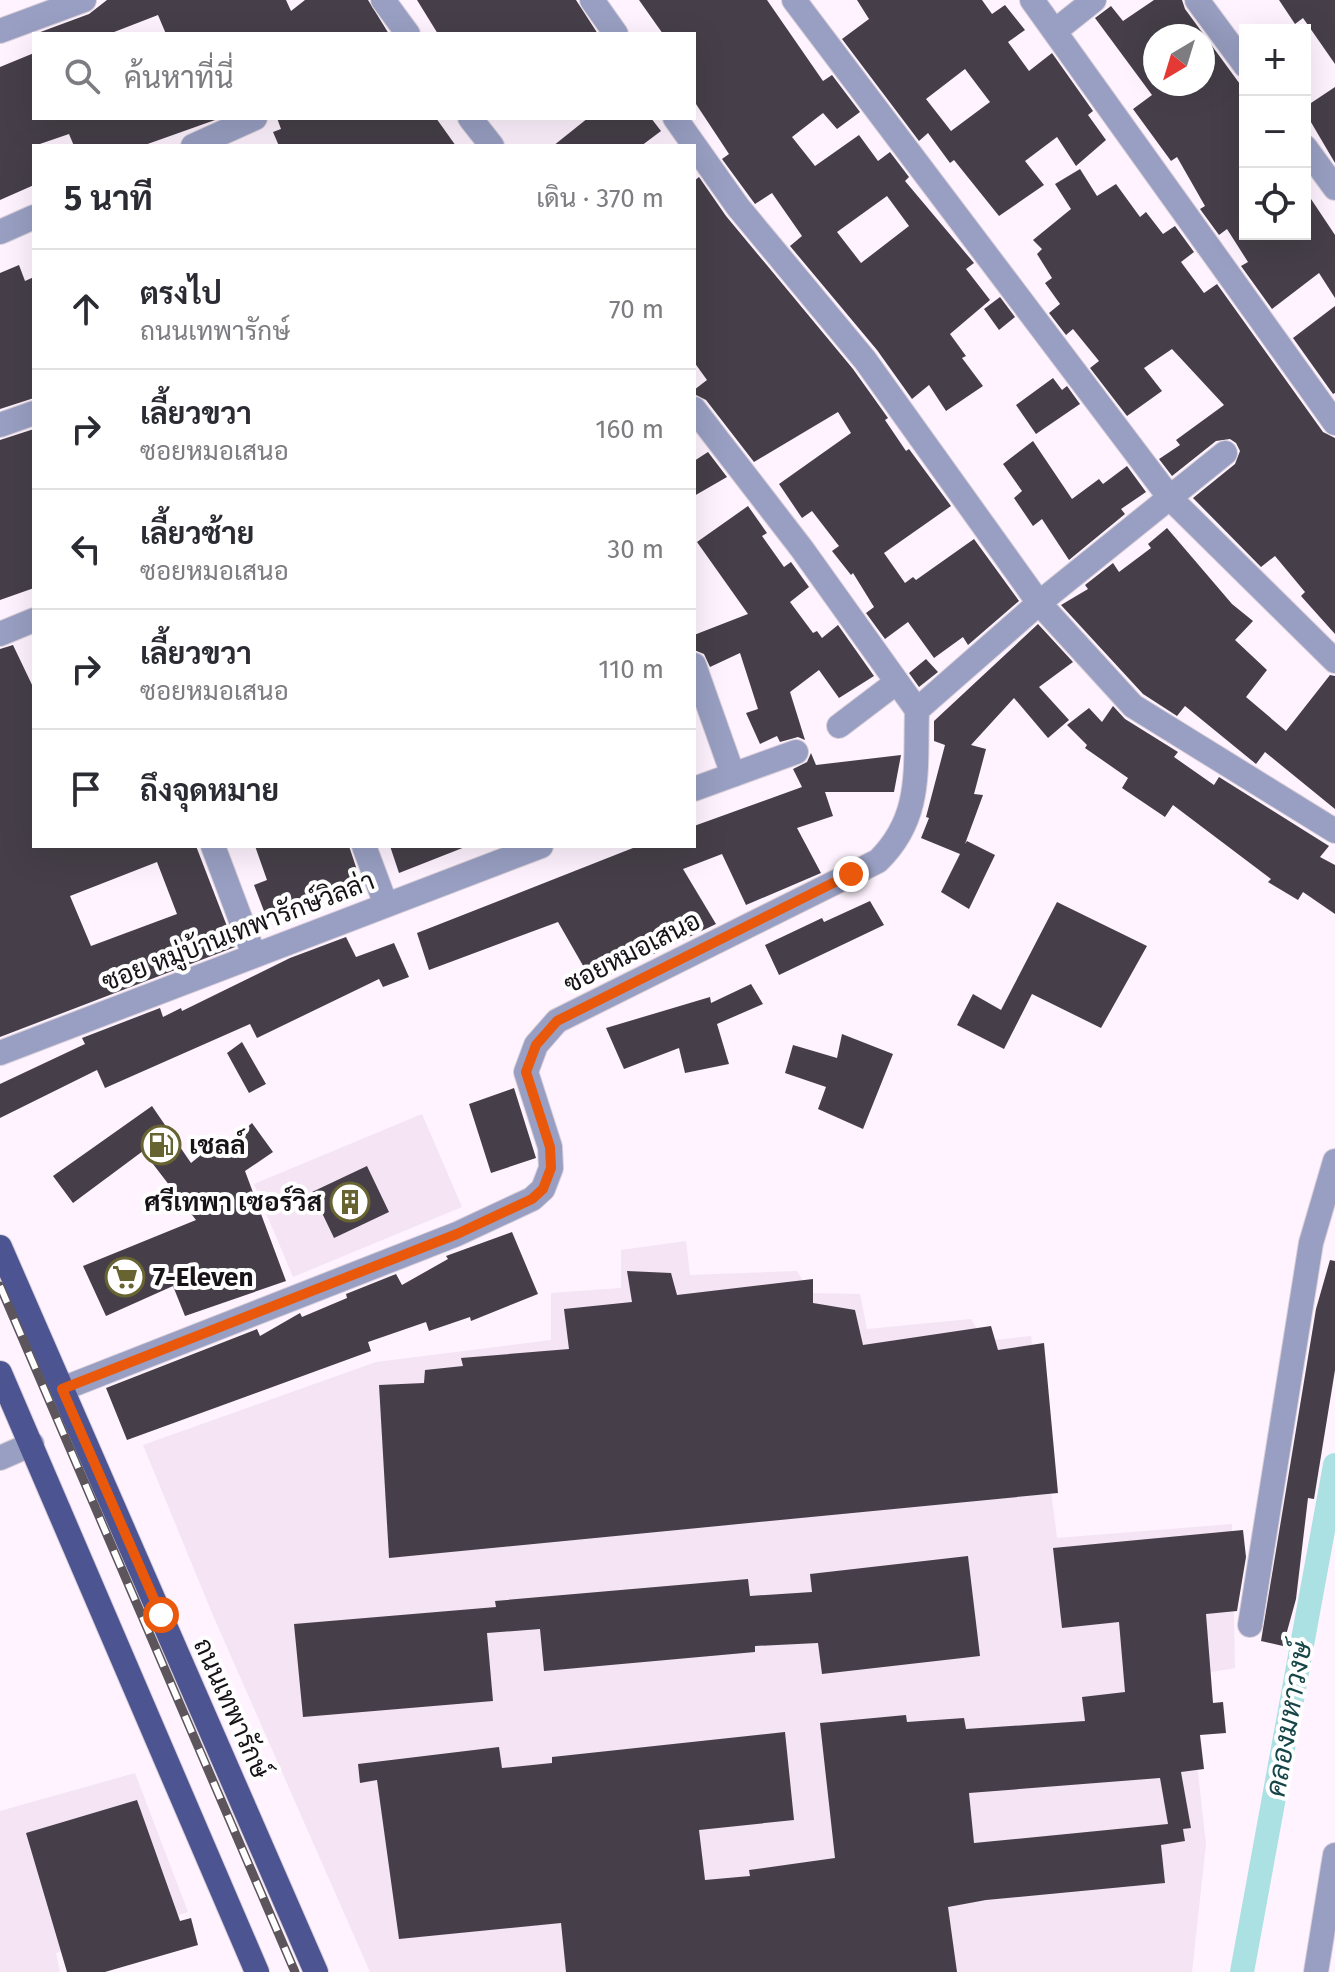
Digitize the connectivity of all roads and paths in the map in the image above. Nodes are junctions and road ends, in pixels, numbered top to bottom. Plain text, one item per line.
1 (84, 0) edge
2 (383, 0) edge
3 (592, 0) edge
4 (794, 0) edge
5 (1032, 0) edge
6 (1094, 0) edge
7 (1197, 0) edge
8 (0, 31) edge
9 (1055, 31) junction
10 (407, 32) edge
11 (615, 32) edge
12 (1239, 57) edge
13 (251, 120) edge
14 (472, 120) edge
15 (676, 120) edge
16 (197, 144) edge
17 (490, 144) edge
18 (693, 144) edge
19 (696, 148) edge
20 (1311, 155) edge
21 (1335, 188) edge
22 (32, 218) edge
23 (0, 232) edge
24 (696, 412) edge
25 (32, 414) edge
26 (1335, 423) edge
27 (0, 425) edge
28 (1225, 453) dead end
29 (1170, 498) junction
30 (1039, 603) junction
31 (32, 621) edge
32 (0, 634) edge
33 (1335, 661) edge
34 (696, 671) edge
35 (897, 682) junction
36 (917, 710) junction
37 (839, 726) dead end
38 (796, 752) dead end
39 (733, 775) junction
40 (696, 788) edge
41 (1335, 831) edge
42 (214, 848) edge
43 (365, 848) edge
44 (525, 849) edge
45 (386, 905) junction
46 (254, 955) junction
47 (0, 1053) edge
48 (1335, 1161) edge
49 (0, 1247) edge
50 (0, 1373) edge
51 (62, 1389) junction
52 (32, 1444) junction
53 (0, 1458) edge
54 (1250, 1625) dead end
55 (1335, 1855) edge
56 (257, 1972) edge
57 (316, 1972) edge
58 (1316, 1972) edge

1 - 8 street
2 - 10 street
3 - 11 street
4 - 29 street
5 - 9 street
6 - 9 street
7 - 12 street
9 - 26 street
13 - 16 street
14 - 17 street
15 - 18 street
19 - 30 street
20 - 21 street
22 - 23 street
24 - 35 street
25 - 27 street
28 - 29 street
29 - 30 street
29 - 33 street
30 - 36 street
30 - 41 street
31 - 32 street
34 - 39 street
35 - 36 street
35 - 37 street
36 - 51 street, ซอยหมอเสนอ
38 - 39 street
39 - 40 street
42 - 46 street
43 - 45 street
44 - 45 street, ซอย หมู่บ้านเทพารักษ์วิลล่า
45 - 46 street, ซอย หมู่บ้านเทพารักษ์วิลล่า
46 - 47 street, ซอย หมู่บ้านเทพารักษ์วิลล่า
48 - 54 street
49 - 51 main road, ถนนเทพารักษ์
50 - 52 main road
51 - 57 main road, ถนนเทพารักษ์
52 - 53 street
52 - 56 main road
55 - 58 street

